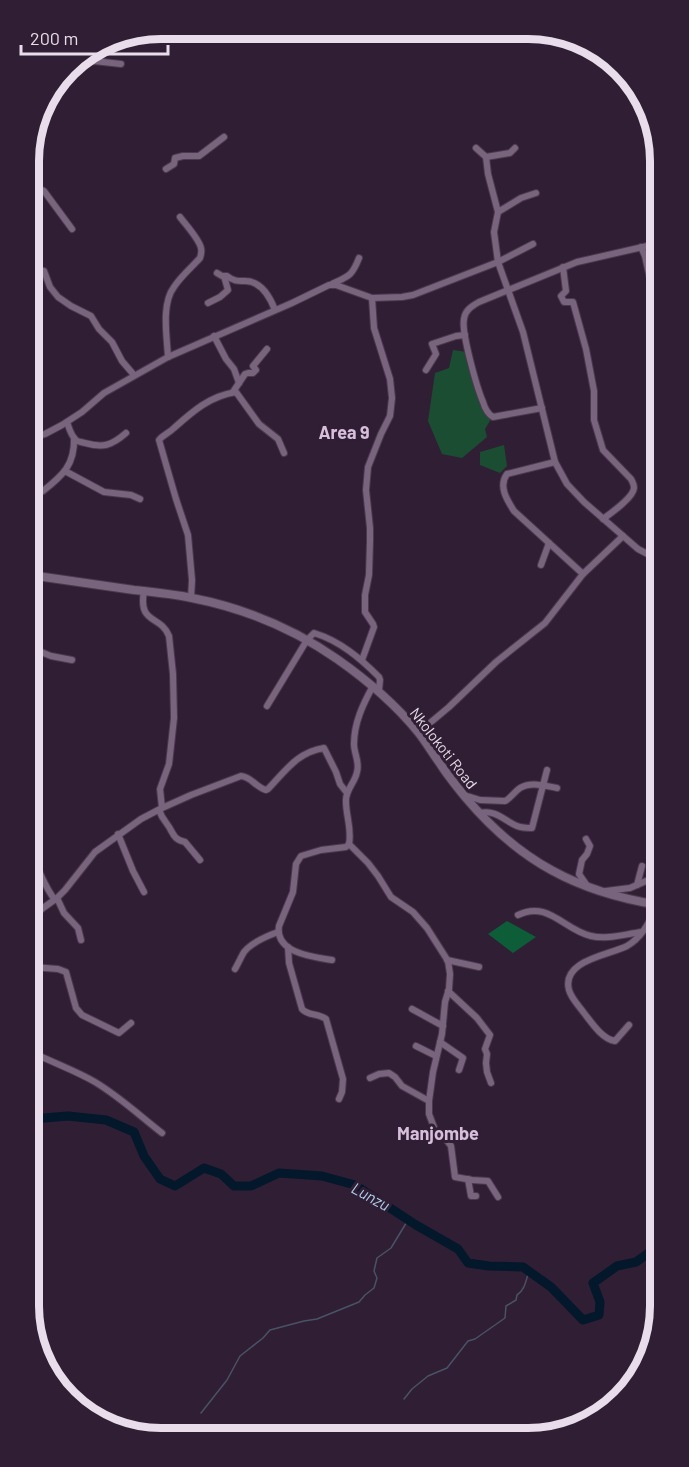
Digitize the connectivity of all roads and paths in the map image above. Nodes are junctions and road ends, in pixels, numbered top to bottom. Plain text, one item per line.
1 (91, 61) edge
2 (121, 64) dead end
3 (224, 137) dead end
4 (476, 148) dead end
5 (515, 148) dead end
6 (486, 157) junction
7 (166, 169) dead end
8 (39, 189) edge
9 (537, 193) dead end
10 (498, 212) junction
11 (180, 217) dead end
12 (72, 229) dead end
13 (533, 244) dead end
14 (650, 245) edge
15 (641, 247) junction
16 (359, 258) dead end
17 (498, 262) junction
18 (563, 267) junction
19 (40, 269) edge
20 (650, 278) edge
21 (329, 285) junction
22 (509, 291) junction
23 (372, 298) junction
24 (208, 303) dead end
25 (275, 310) junction
26 (465, 335) junction
27 (214, 336) junction
28 (267, 349) dead end
29 (168, 357) junction
30 (426, 370) dead end
31 (134, 375) junction
32 (239, 383) junction
33 (233, 392) junction
34 (542, 408) junction
35 (67, 422) junction
36 (126, 433) dead end
37 (39, 436) edge
38 (74, 438) junction
39 (284, 453) dead end
40 (555, 462) junction
41 (65, 471) junction
42 (43, 491) dead end
43 (140, 499) dead end
44 (603, 519) junction
45 (623, 536) junction
46 (549, 543) junction
47 (650, 555) edge
48 (541, 565) dead end
49 (583, 574) junction
50 (39, 576) edge
51 (144, 591) junction
52 (191, 598) junction
53 (307, 640) junction
54 (39, 651) edge
55 (72, 660) dead end
56 (362, 660) junction
57 (376, 688) junction
58 (267, 706) dead end
59 (418, 733) junction
60 (548, 770) dead end
61 (543, 786) junction
62 (557, 788) dead end
63 (347, 793) junction
64 (464, 795) junction
65 (160, 809) junction
66 (480, 813) junction
67 (118, 834) junction
68 (586, 839) dead end
69 (349, 844) junction
70 (200, 860) dead end
71 (642, 866) dead end
72 (39, 872) edge
73 (650, 883) edge
74 (637, 885) junction
75 (588, 888) junction
76 (144, 892) dead end
77 (599, 892) junction
78 (56, 899) junction
79 (650, 903) edge
80 (39, 911) edge
81 (518, 915) dead end
82 (650, 918) edge
83 (278, 932) junction
84 (642, 932) junction
85 (81, 940) dead end
86 (288, 947) junction
87 (332, 960) dead end
88 (447, 960) junction
89 (479, 967) dead end
90 (39, 968) edge
91 (235, 969) dead end
92 (448, 991) junction
93 (412, 1009) dead end
94 (131, 1023) dead end
95 (629, 1025) dead end
96 (443, 1026) junction
97 (440, 1041) junction
98 (416, 1046) dead end
99 (39, 1056) edge
100 (436, 1056) junction
101 (459, 1070) dead end
102 (370, 1078) dead end
103 (491, 1083) dead end
104 (339, 1099) dead end
105 (429, 1101) junction
106 (162, 1133) dead end
107 (468, 1179) junction
108 (476, 1196) dead end
109 (498, 1197) dead end

1 - 2 street
3 - 7 street
4 - 6 street
5 - 6 street
6 - 10 street
8 - 12 street
9 - 10 street
10 - 17 street
11 - 29 street
13 - 17 street
14 - 15 street
15 - 18 street
15 - 20 street
16 - 21 street
17 - 22 street
17 - 23 street
18 - 22 street
18 - 44 street
19 - 31 street
21 - 23 street
21 - 25 street
22 - 26 street
22 - 34 street
23 - 56 street
24 - 25 street
25 - 27 street
26 - 30 street
26 - 34 street
27 - 29 street
27 - 32 street
28 - 32 street
29 - 31 street
31 - 35 street
32 - 33 street
33 - 39 street
33 - 52 street
34 - 40 street
35 - 37 street
35 - 38 street
36 - 38 street
38 - 41 street
40 - 44 street
40 - 46 street
41 - 42 street
41 - 43 street
44 - 45 street
45 - 47 street
45 - 49 street
46 - 48 street
46 - 49 street
49 - 59 street
50 - 51 main road, Nkolokoti Road
51 - 52 main road, Nkolokoti Road
51 - 65 street
52 - 53 main road, Nkolokoti Road
53 - 56 street
53 - 57 main road, Nkolokoti Road
53 - 58 street
54 - 55 street
56 - 57 street
57 - 59 main road, Nkolokoti Road
57 - 63 street
59 - 64 main road, Nkolokoti Road
60 - 61 street
61 - 62 street
61 - 64 street
61 - 66 street
63 - 65 street
63 - 69 street
64 - 66 main road, Nkolokoti Road
65 - 67 street
65 - 70 street
66 - 75 main road, Nkolokoti Road
67 - 76 street
67 - 78 street
68 - 75 street
69 - 83 street
69 - 88 street
71 - 74 street
72 - 78 street
73 - 74 street
74 - 77 street
75 - 77 main road, Nkolokoti Road
77 - 79 main road, Nkolokoti Road
78 - 80 street
78 - 85 street
81 - 84 street
82 - 84 street
83 - 86 street
83 - 91 street
84 - 95 street
86 - 87 street
86 - 104 street
88 - 89 street
88 - 92 street
90 - 94 street
92 - 96 street
92 - 103 street
93 - 96 street
96 - 97 street
97 - 100 street
97 - 101 street
98 - 100 street
99 - 106 street
100 - 105 street
102 - 105 street
105 - 107 street
107 - 108 street
107 - 109 street

